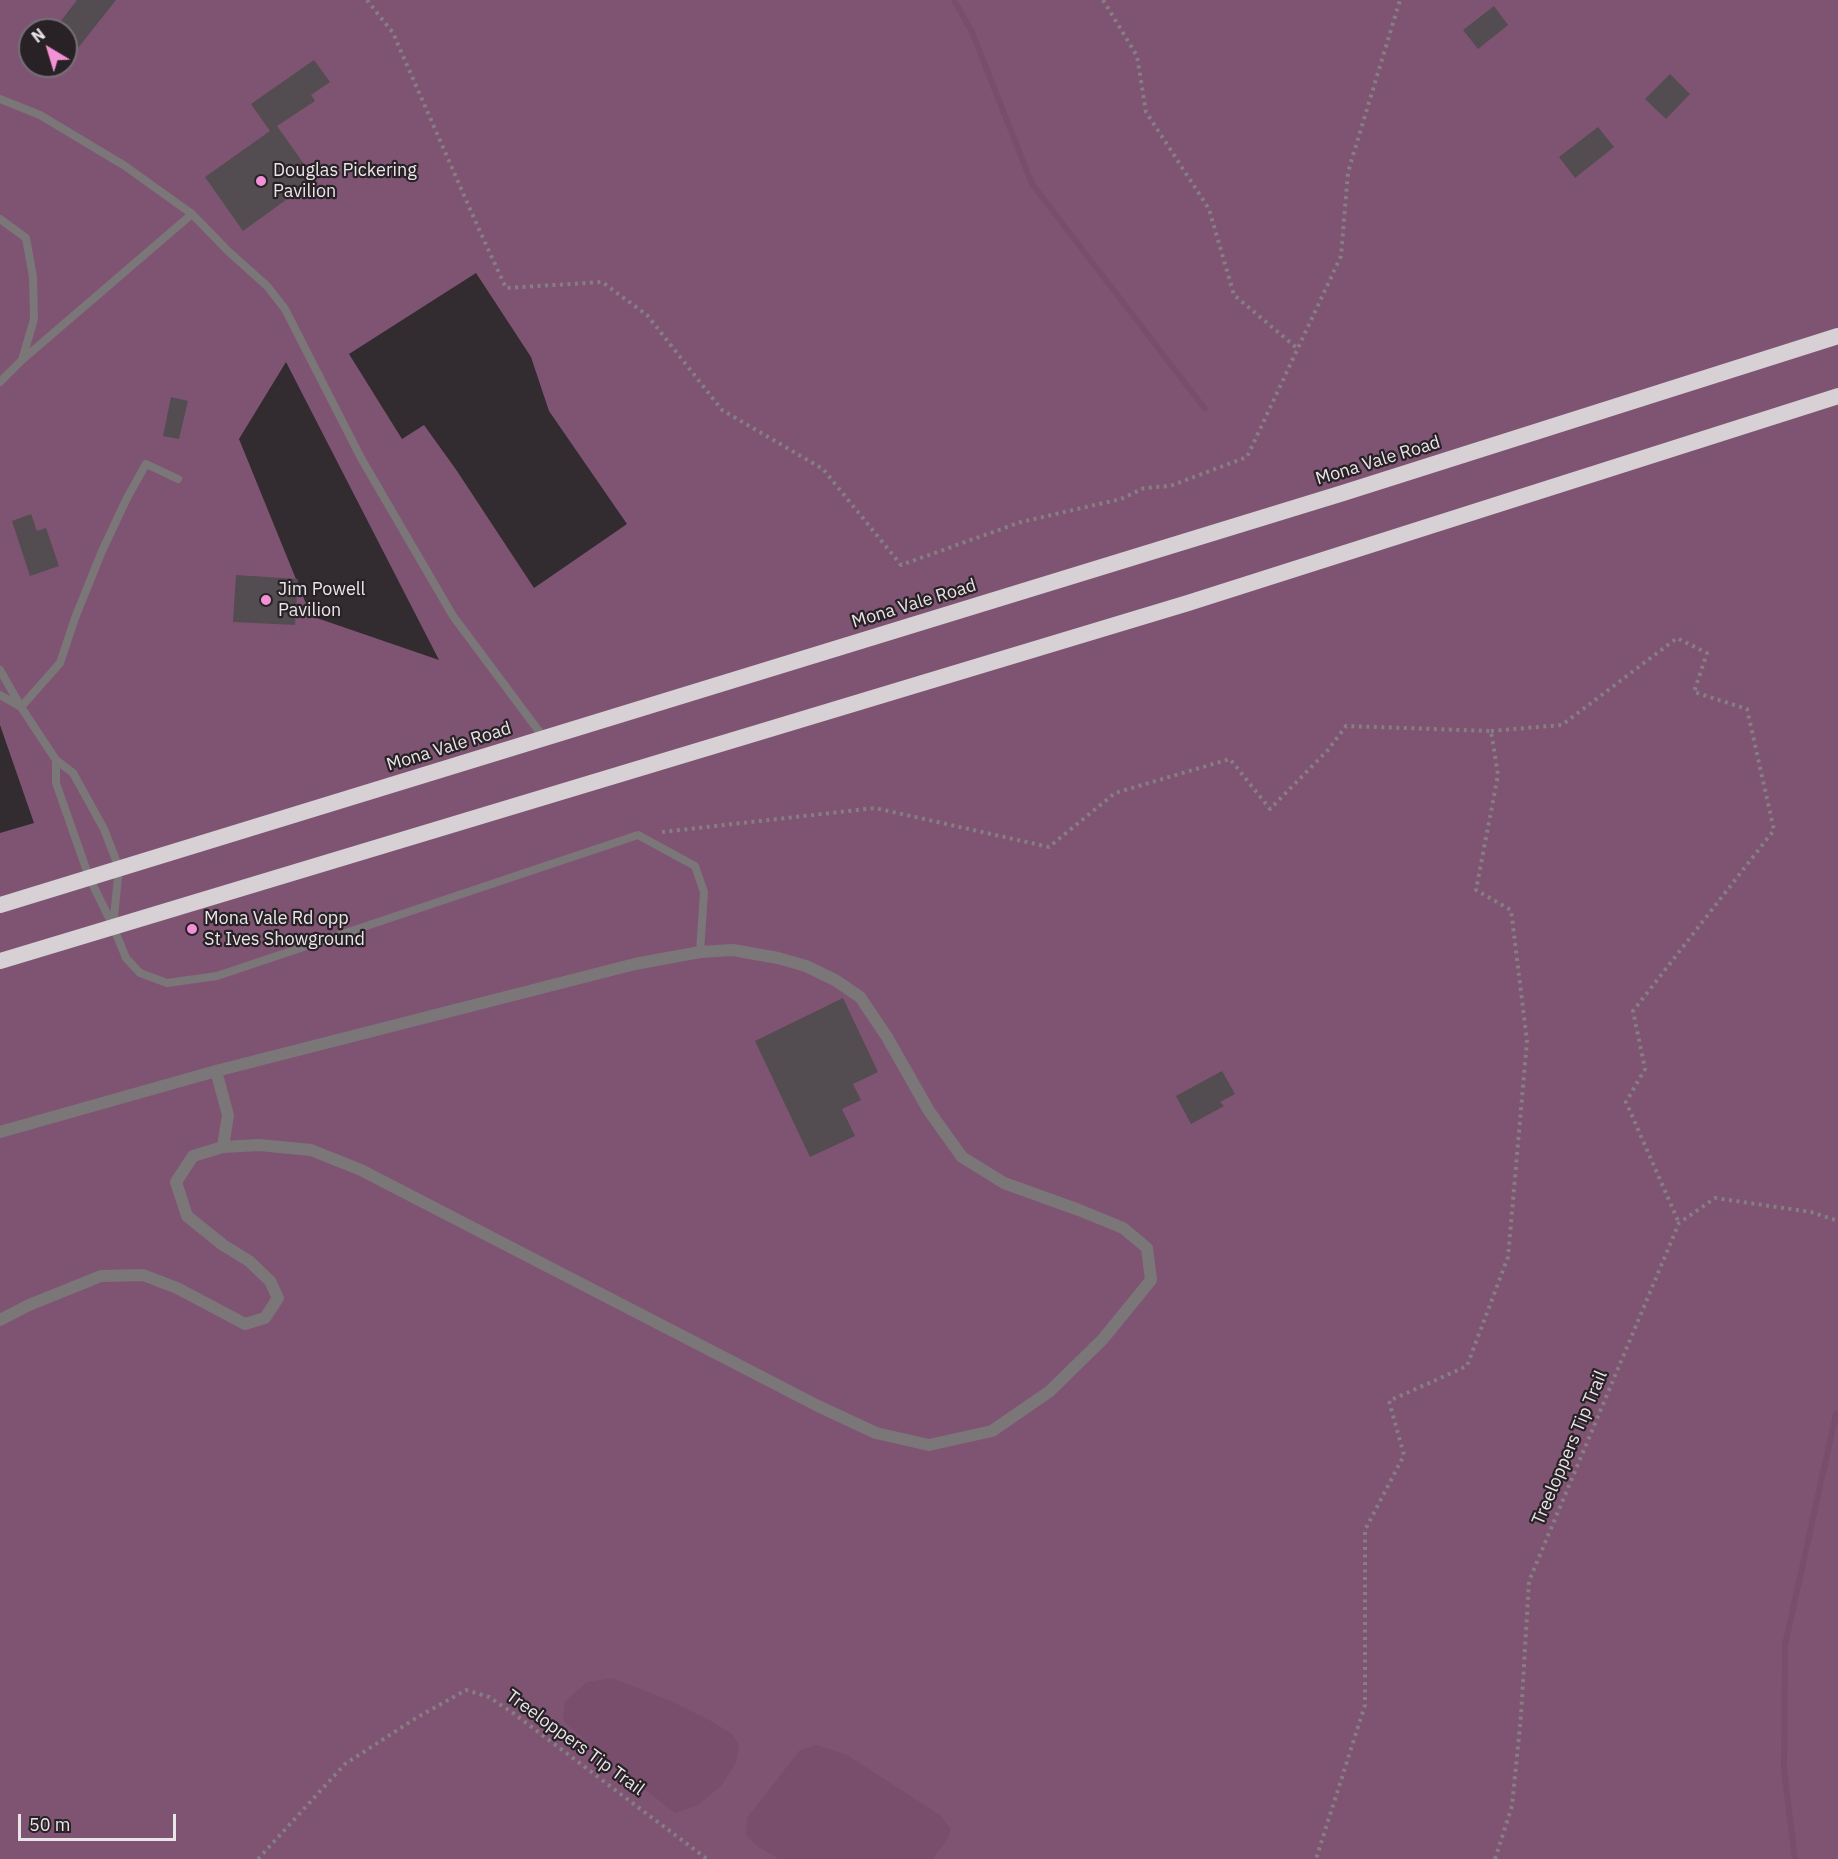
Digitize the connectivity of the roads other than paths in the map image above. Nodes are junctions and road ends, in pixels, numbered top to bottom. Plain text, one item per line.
1 (0, 99) edge
2 (192, 214) junction
3 (0, 219) edge
4 (1838, 336) edge
5 (22, 360) junction
6 (0, 382) edge
7 (1838, 396) edge
8 (178, 478) dead end
9 (0, 670) edge
10 (0, 695) edge
11 (21, 707) junction
12 (544, 738) junction
13 (56, 760) junction
14 (119, 868) junction
15 (89, 877) junction
16 (0, 904) edge
17 (113, 926) junction
18 (700, 952) junction
19 (0, 962) edge
20 (216, 1071) junction
21 (0, 1132) edge
22 (223, 1146) junction
23 (0, 1320) edge

1 - 2 lane
2 - 5 lane
2 - 12 lane
3 - 5 lane
4 - 12 highway, Mona Vale Road
5 - 6 lane
7 - 17 highway
8 - 11 lane
9 - 11 lane
10 - 11 lane
11 - 13 lane
12 - 14 highway, Mona Vale Road
13 - 14 lane
13 - 15 lane
14 - 15 highway, Mona Vale Road
14 - 17 lane
15 - 16 highway, Mona Vale Road
15 - 17 lane
17 - 18 lane
17 - 19 highway
18 - 20 street
18 - 22 street
20 - 21 street
20 - 22 street
22 - 23 street

